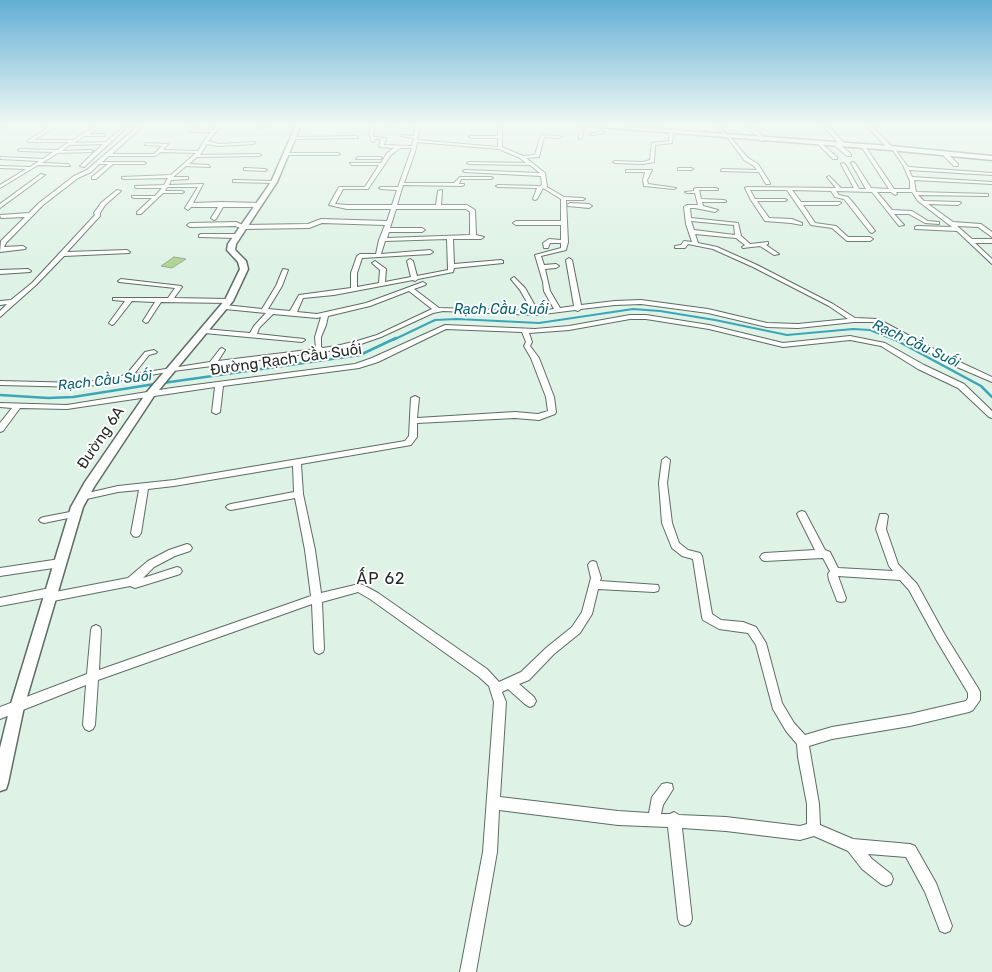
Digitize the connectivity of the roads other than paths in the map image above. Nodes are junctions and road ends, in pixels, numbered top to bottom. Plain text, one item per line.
1 (27, 170) edge
2 (90, 170) edge
3 (103, 170) edge
4 (180, 170) edge
5 (279, 170) edge
6 (379, 170) edge
7 (406, 170) edge
8 (541, 170) edge
9 (652, 170) edge
10 (726, 170) edge
11 (847, 170) edge
12 (859, 170) edge
13 (880, 170) edge
14 (907, 170) edge
15 (939, 170) edge
16 (465, 171) dead end
17 (628, 171) dead end
18 (732, 171) junction
19 (760, 171) joint
20 (544, 172) junction
21 (242, 173) dead end
22 (510, 173) junction
23 (648, 173) junction
24 (975, 173) junction
25 (992, 174) edge
26 (20, 175) junction
27 (735, 176) dead end
28 (829, 177) dead end
29 (94, 178) dead end
30 (124, 178) dead end
31 (186, 178) dead end
32 (491, 178) dead end
33 (980, 178) dead end
34 (507, 180) dead end
35 (911, 180) junction
36 (169, 181) junction
37 (62, 182) dead end
38 (69, 182) junction
39 (181, 182) dead end
40 (274, 182) junction
41 (768, 183) dead end
42 (992, 183) edge
43 (338, 184) dead end
44 (369, 184) junction
45 (1, 186) edge
46 (12, 186) dead end
47 (401, 186) junction
48 (498, 186) dead end
49 (542, 186) junction
50 (137, 187) dead end
51 (808, 187) junction
52 (992, 187) edge
53 (381, 188) dead end
54 (674, 188) dead end
55 (716, 189) dead end
56 (789, 189) junction
57 (832, 189) junction
58 (857, 189) junction
59 (871, 189) junction
60 (844, 190) junction
61 (892, 190) junction
62 (119, 191) dead end
63 (440, 191) dead end
64 (162, 192) junction
65 (182, 192) dead end
66 (687, 192) dead end
67 (914, 192) junction
68 (40, 194) dead end
69 (53, 195) junction
70 (986, 195) dead end
71 (698, 196) junction
72 (897, 196) dead end
73 (134, 197) dead end
74 (157, 197) junction
75 (458, 198) dead end
76 (722, 198) dead end
77 (563, 199) junction
78 (535, 200) dead end
79 (753, 200) junction
80 (785, 200) dead end
81 (824, 202) junction
82 (923, 202) junction
83 (838, 203) dead end
84 (958, 203) dead end
85 (222, 204) junction
86 (800, 204) junction
87 (207, 205) junction
88 (570, 205) junction
89 (0, 206) edge
90 (259, 206) junction
91 (393, 206) junction
92 (589, 206) dead end
93 (438, 207) junction
94 (701, 207) junction
95 (456, 208) junction
96 (200, 210) dead end
97 (715, 210) dead end
98 (139, 212) dead end
99 (890, 212) junction
100 (29, 215) junction
101 (1, 216) edge
102 (214, 218) dead end
103 (689, 219) junction
104 (388, 223) junction
105 (516, 223) dead end
106 (937, 223) dead end
107 (565, 224) junction
108 (800, 224) dead end
109 (950, 224) junction
110 (190, 225) dead end
111 (901, 225) dead end
112 (245, 226) junction
113 (917, 228) dead end
114 (958, 229) junction
115 (386, 230) junction
116 (422, 230) dead end
117 (872, 231) dead end
118 (693, 232) junction
119 (992, 235) edge
120 (0, 236) edge
121 (10, 236) junction
122 (201, 236) dead end
123 (237, 236) junction
124 (473, 236) junction
125 (450, 237) junction
126 (481, 237) dead end
127 (738, 237) junction
128 (870, 239) dead end
129 (382, 240) junction
130 (970, 241) junction
131 (992, 241) edge
132 (565, 242) junction
133 (695, 243) junction
134 (546, 247) dead end
135 (678, 247) dead end
136 (23, 248) dead end
137 (0, 249) edge
138 (127, 252) dead end
139 (430, 252) dead end
140 (63, 254) junction
141 (776, 254) dead end
142 (378, 256) junction
143 (569, 260) dead end
144 (410, 261) dead end
145 (501, 262) dead end
146 (992, 262) edge
147 (375, 263) dead end
148 (452, 266) junction
149 (556, 266) dead end
150 (543, 267) junction
151 (285, 270) dead end
152 (28, 271) dead end
153 (0, 272) edge
154 (414, 279) junction
155 (514, 279) dead end
156 (121, 281) dead end
157 (382, 284) junction
158 (423, 284) dead end
159 (354, 289) junction
160 (410, 290) junction
161 (115, 299) dead end
162 (130, 299) junction
163 (158, 300) junction
164 (170, 300) junction
165 (13, 302) junction
166 (0, 303) edge
167 (227, 304) junction
168 (578, 309) junction
169 (268, 310) junction
170 (438, 310) junction
171 (559, 311) junction
172 (293, 313) junction
173 (325, 314) junction
174 (536, 314) junction
175 (0, 315) edge
176 (854, 320) junction
177 (146, 321) dead end
178 (112, 323) dead end
179 (204, 331) junction
180 (525, 331) junction
181 (253, 336) junction
182 (302, 340) dead end
183 (222, 350) dead end
184 (321, 350) junction
185 (154, 352) dead end
186 (212, 364) junction
187 (172, 370) junction
188 (129, 376) junction
189 (992, 380) edge
190 (0, 383) edge
191 (219, 384) junction
192 (151, 393) junction
193 (415, 398) dead end
194 (0, 405) edge
195 (17, 406) junction
196 (216, 412) dead end
197 (992, 415) edge
198 (413, 421) junction
199 (0, 429) edge
200 (666, 460) dead end
201 (297, 462) junction
202 (144, 486) junction
203 (299, 494) junction
204 (82, 497) junction
205 (231, 507) dead end
206 (75, 514) junction
207 (802, 514) dead end
208 (883, 516) dead end
209 (44, 520) dead end
210 (136, 533) dead end
211 (187, 548) dead end
212 (821, 553) junction
213 (766, 558) dead end
214 (60, 563) junction
215 (593, 565) dead end
216 (177, 571) dead end
217 (0, 572) edge
218 (835, 572) junction
219 (903, 576) junction
220 (131, 582) junction
221 (594, 585) junction
222 (654, 588) dead end
223 (49, 595) junction
224 (841, 598) dead end
225 (315, 599) junction
226 (0, 602) edge
227 (96, 630) dead end
228 (319, 649) dead end
229 (93, 677) junction
230 (510, 684) junction
231 (496, 689) junction
232 (530, 701) dead end
233 (17, 707) junction
234 (0, 713) edge
235 (89, 725) dead end
236 (803, 742) junction
237 (0, 783) edge
238 (666, 789) dead end
239 (493, 803) junction
240 (654, 819) junction
241 (674, 819) junction
242 (814, 830) junction
243 (854, 846) junction
244 (886, 880) dead end
245 (685, 919) dead end
246 (946, 926) dead end
247 (468, 972) edge

1 - 26 street
2 - 38 street
3 - 29 street
4 - 36 street
5 - 40 street
6 - 44 street
7 - 47 street
8 - 20 street
9 - 23 street
10 - 18 street
11 - 58 street
12 - 59 street
13 - 61 street
14 - 35 street
15 - 24 street
16 - 22 street
17 - 23 street
18 - 19 street
18 - 27 street
19 - 41 street
20 - 22 street
20 - 49 street
21 - 40 street
22 - 34 street
23 - 54 street
24 - 25 street
24 - 33 street
26 - 45 street
26 - 89 street
28 - 60 street
30 - 36 street
31 - 36 street
32 - 47 street
35 - 42 street
35 - 52 street
35 - 67 street
36 - 39 street
36 - 50 street
36 - 64 street
36 - 87 street
37 - 38 street
38 - 69 street
40 - 90 street
43 - 44 street
44 - 91 street
45 - 46 street
47 - 53 street
47 - 91 street
48 - 49 street
49 - 77 street
49 - 78 street
51 - 56 street
51 - 57 street
51 - 81 street
55 - 71 street
56 - 79 street
56 - 86 street
57 - 60 street
57 - 117 street
58 - 59 street
58 - 60 street
59 - 61 street
59 - 99 street
61 - 67 street
61 - 72 street
62 - 140 street
63 - 93 street
64 - 65 street
64 - 74 street
66 - 71 street
67 - 70 street
67 - 82 street
68 - 69 street
69 - 100 street
71 - 76 street
71 - 94 street
73 - 74 street
74 - 98 street
75 - 95 street
77 - 88 street
77 - 88 street
77 - 107 street
79 - 80 street
79 - 108 street
81 - 83 street
81 - 86 street
82 - 84 street
82 - 109 street
85 - 87 street
85 - 90 street
85 - 102 street
86 - 128 street
87 - 96 street
88 - 92 street
90 - 112 street
91 - 93 street
91 - 104 street
93 - 95 street
94 - 97 street
94 - 103 street
95 - 124 street
99 - 106 street
99 - 111 street
100 - 101 street
100 - 121 street
103 - 118 street
103 - 127 street
104 - 112 street
104 - 115 street
105 - 107 street
107 - 132 street
109 - 114 street
109 - 119 street
110 - 112 street
112 - 123 street
113 - 114 street
114 - 130 street
115 - 116 street
115 - 129 street
118 - 127 street
118 - 133 street
120 - 121 street
121 - 137 street
122 - 123 street
123 - 167 street, Đường 6A
124 - 125 street
124 - 126 street
125 - 129 street
125 - 148 street
127 - 141 street
129 - 142 street
130 - 131 street
130 - 146 street
132 - 134 street
132 - 150 street
133 - 135 street
133 - 176 street
136 - 137 street
138 - 140 street
139 - 142 street
140 - 165 street
142 - 159 street
143 - 168 street
144 - 154 street
145 - 148 street
147 - 157 street
148 - 154 street
149 - 150 street
150 - 171 street
151 - 169 street
152 - 153 street
154 - 157 street
155 - 174 street
156 - 164 street
157 - 159 street
158 - 160 street
159 - 172 street
160 - 170 street
160 - 173 street
161 - 162 street
162 - 163 street
162 - 178 street
163 - 164 street
163 - 177 street
164 - 167 street
165 - 166 street
165 - 175 street
167 - 169 street
167 - 179 street, Đường 6A
168 - 171 street
168 - 176 street
169 - 172 street
169 - 181 street
170 - 174 street
170 - 184 street
171 - 174 street
172 - 173 street
173 - 184 street
176 - 189 street
179 - 181 street
179 - 187 street, Đường 6A
180 - 191 street, Đường Rạch Cầu Suối
180 - 197 street, Đường Rạch Cầu Suối
180 - 198 street
181 - 182 street
183 - 186 street
184 - 186 street
185 - 188 street
186 - 187 street
187 - 188 street
187 - 192 street, Đường 6A
188 - 190 street
191 - 192 street, Đường Rạch Cầu Suối
191 - 196 street
192 - 195 street, Đường Rạch Cầu Suối
192 - 204 street, Đường 6A
193 - 198 street
194 - 195 street, Đường Rạch Cầu Suối
195 - 199 street
198 - 201 street
200 - 236 street
201 - 202 street
201 - 203 street
202 - 204 street
202 - 210 street
203 - 205 street
203 - 225 street
204 - 206 street, Đường 6A
206 - 209 street
206 - 214 street, Đường 6A
207 - 212 street
208 - 219 street
211 - 220 street
212 - 213 street
212 - 218 street
214 - 217 street
214 - 223 street, Đường 6A
215 - 221 street
216 - 220 street
218 - 219 street
218 - 224 street
219 - 236 street
220 - 223 street
221 - 222 street
221 - 230 street
223 - 226 street
223 - 233 street, Đường 6A
225 - 228 street
225 - 229 street
225 - 231 street
227 - 229 street
229 - 233 street
229 - 235 street
230 - 231 street
230 - 232 street
231 - 239 street
233 - 234 street
233 - 237 street, Đường 6A
236 - 242 street
238 - 240 street
239 - 240 street
239 - 247 street
240 - 241 street
241 - 242 street
241 - 245 street
242 - 243 street
243 - 244 street
243 - 246 street

